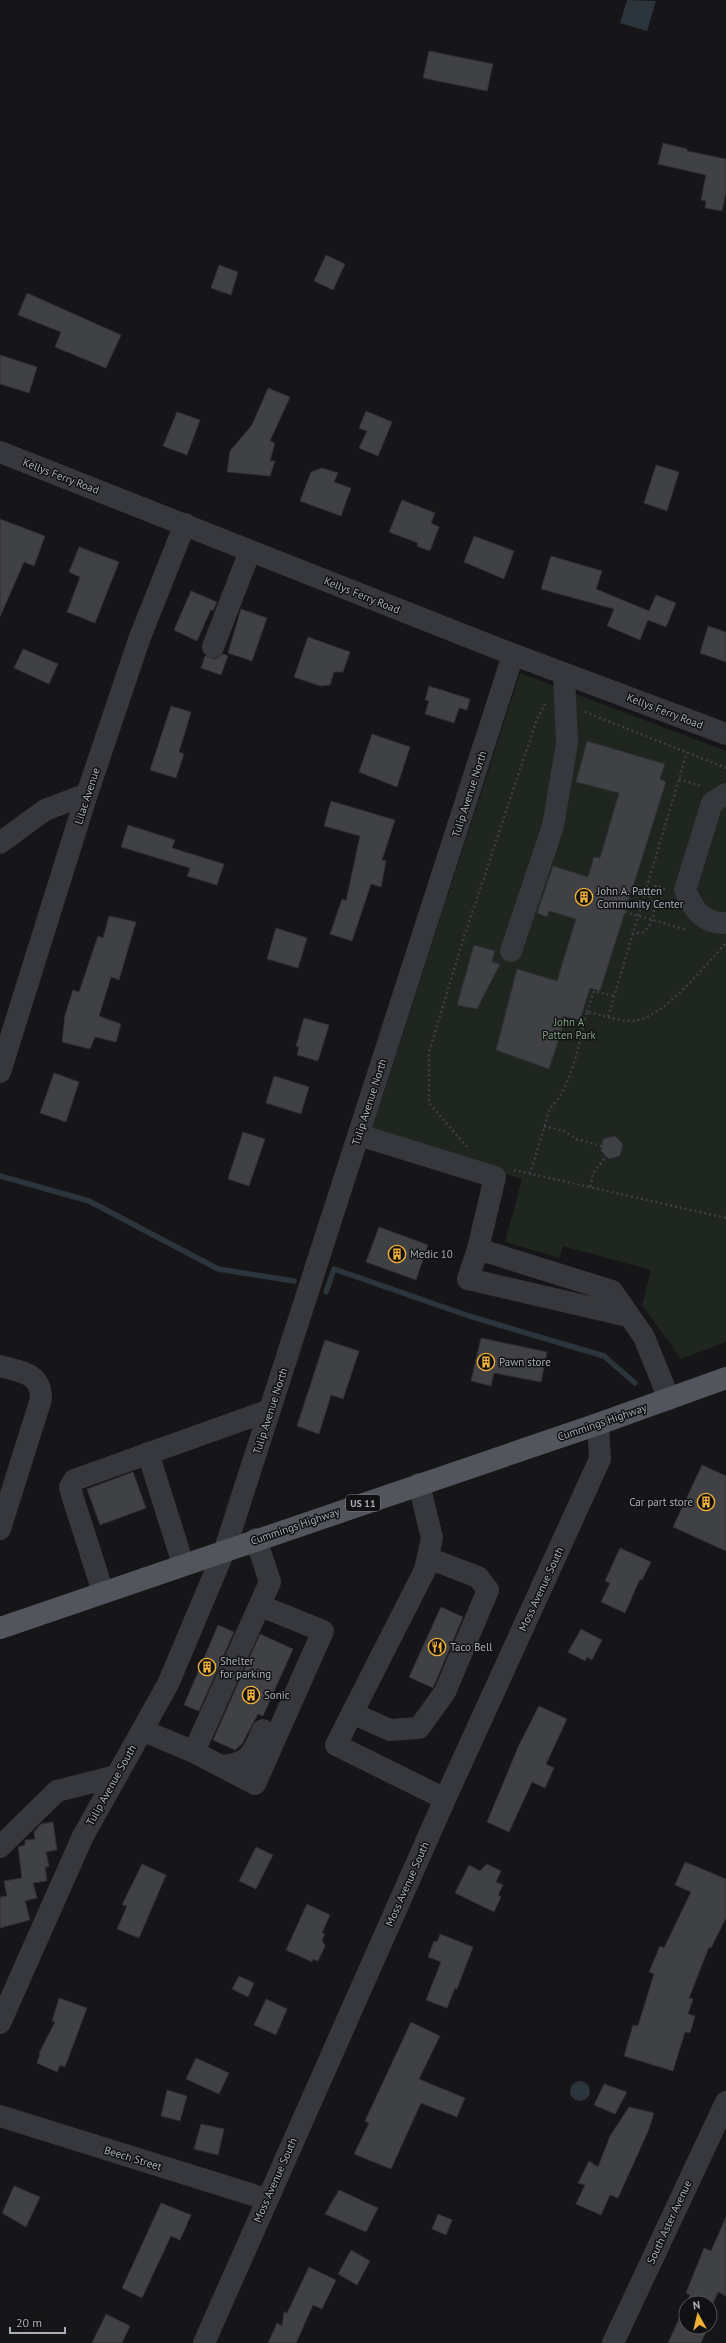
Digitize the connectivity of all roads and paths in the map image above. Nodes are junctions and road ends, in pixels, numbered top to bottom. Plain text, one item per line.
1 (0, 452) edge
2 (185, 524) junction
3 (250, 551) junction
4 (213, 647) dead end
5 (513, 655) junction
6 (564, 674) junction
7 (565, 705) junction
8 (726, 734) edge
9 (687, 752) junction
10 (726, 768) edge
11 (87, 794) junction
12 (726, 794) edge
13 (0, 843) edge
14 (645, 890) junction
15 (625, 912) dead end
16 (637, 915) junction
17 (652, 920) junction
18 (689, 931) dead end
19 (722, 931) edge
20 (632, 934) junction
21 (726, 942) edge
22 (512, 951) dead end
23 (614, 996) junction
24 (587, 1012) junction
25 (608, 1016) junction
26 (0, 1072) edge
27 (544, 1126) junction
28 (359, 1135) junction
29 (470, 1149) dead end
30 (508, 1169) dead end
31 (530, 1174) junction
32 (590, 1188) junction
33 (726, 1218) edge
34 (478, 1249) junction
35 (628, 1316) junction
36 (0, 1366) edge
37 (726, 1378) edge
38 (669, 1399) junction
39 (270, 1410) junction
40 (598, 1424) junction
41 (148, 1453) junction
42 (419, 1484) junction
43 (0, 1529) edge
44 (256, 1539) junction
45 (226, 1549) junction
46 (428, 1558) junction
47 (184, 1564) junction
48 (103, 1592) junction
49 (261, 1606) junction
50 (0, 1628) edge
51 (352, 1713) junction
52 (142, 1730) junction
53 (194, 1752) junction
54 (116, 1776) junction
55 (445, 1799) junction
56 (0, 1848) edge
57 (0, 2023) edge
58 (726, 2102) edge
59 (0, 2116) edge
60 (266, 2199) junction
61 (204, 2343) edge
62 (613, 2343) edge

1 - 2 street, Kellys Ferry Road
2 - 3 street, Kellys Ferry Road
2 - 11 street, Lilac Avenue
3 - 4 street
3 - 5 street, Kellys Ferry Road
5 - 6 street, Kellys Ferry Road
5 - 28 street, Tulip Avenue North
6 - 7 street
6 - 8 street, Kellys Ferry Road
7 - 9 path
7 - 22 street
7 - 29 path
9 - 10 path
9 - 14 path
11 - 13 street
11 - 26 street, Lilac Avenue
12 - 19 street
14 - 16 path
14 - 17 path
15 - 16 path
16 - 17 path
16 - 20 path
17 - 18 path
17 - 20 path
19 - 21 path
20 - 23 path
21 - 25 path
23 - 24 path
23 - 25 path
24 - 25 path
24 - 27 path
27 - 31 path
27 - 32 path
28 - 34 street
28 - 39 street, Tulip Avenue North
30 - 31 path
31 - 32 path
32 - 33 path
34 - 35 street
34 - 35 street
35 - 38 street
36 - 43 street
37 - 38 main road, Cummings Highway / US 11
38 - 40 main road, Cummings Highway / US 11
39 - 41 street
39 - 45 street, Tulip Avenue North
40 - 42 main road, Cummings Highway / US 11
40 - 55 street, Moss Avenue South
41 - 47 street
41 - 48 street
42 - 44 main road, Cummings Highway / US 11
42 - 46 street
44 - 45 main road, Cummings Highway / US 11
44 - 49 street
45 - 47 main road, Cummings Highway / US 11
45 - 52 street, Tulip Avenue South
46 - 51 street
46 - 51 street
47 - 48 main road, Cummings Highway / US 11
48 - 50 main road, Cummings Highway / US 11
49 - 53 street
49 - 53 street
51 - 55 street
52 - 53 street
52 - 54 street, Tulip Avenue South
54 - 56 street
54 - 57 street, Tulip Avenue South
55 - 60 street, Moss Avenue South
58 - 62 street, South Aster Avenue
59 - 60 street, Beech Street
60 - 61 street, Moss Avenue South

